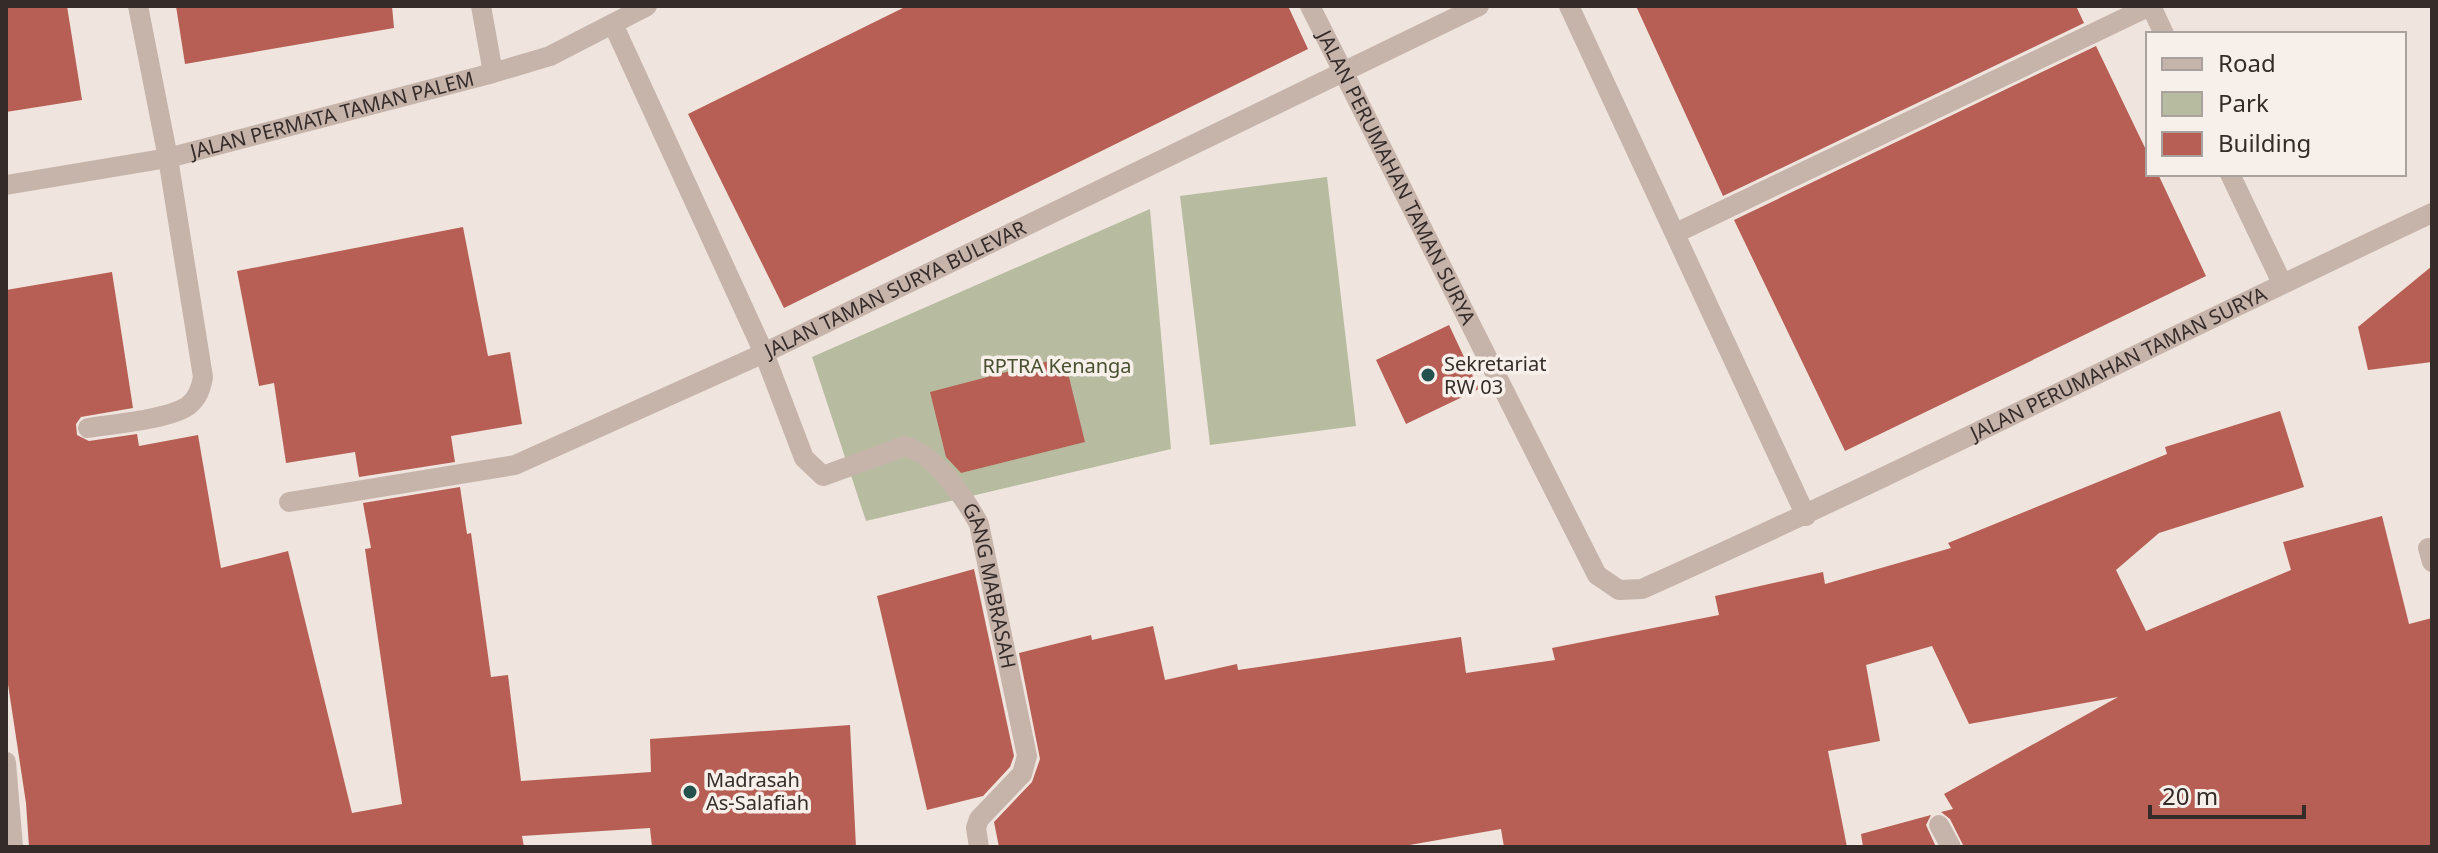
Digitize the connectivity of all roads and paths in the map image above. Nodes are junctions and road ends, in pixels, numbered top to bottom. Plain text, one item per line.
1 (138, 6) edge
2 (481, 6) edge
3 (647, 6) edge
4 (1310, 6) edge
5 (1479, 6) edge
6 (1569, 6) edge
7 (2150, 6) edge
8 (613, 24) junction
9 (2163, 32) edge
10 (1344, 72) junction
11 (493, 73) junction
12 (168, 158) junction
13 (2231, 176) edge
14 (6, 185) edge
15 (2432, 213) edge
16 (1676, 233) junction
17 (2282, 283) junction
18 (764, 353) junction
19 (88, 428) dead end
20 (289, 502) dead end
21 (1806, 516) junction
22 (6, 762) edge
23 (1939, 825) dead end
24 (13, 847) edge
25 (979, 847) edge
26 (1951, 847) edge

1 - 12 street
2 - 11 street
3 - 8 street, JALAN PERMATA TAMAN PALEM
4 - 10 street, JALAN PERUMAHAN TAMAN SURYA
5 - 10 street, JALAN TAMAN SURYA BULEVAR
6 - 16 street
7 - 9 street
7 - 16 street
8 - 11 street, JALAN PERMATA TAMAN PALEM
8 - 18 street
10 - 18 street, JALAN TAMAN SURYA BULEVAR
10 - 21 street, JALAN PERUMAHAN TAMAN SURYA
11 - 12 street, JALAN PERMATA TAMAN PALEM
12 - 14 street, JALAN PERMATA TAMAN PALEM
12 - 19 street
13 - 17 street
15 - 17 street, JALAN PERUMAHAN TAMAN SURYA
16 - 21 street
17 - 21 street, JALAN PERUMAHAN TAMAN SURYA
18 - 20 street, JALAN TAMAN SURYA BULEVAR
18 - 25 street, GANG MABRASAH
22 - 24 street
23 - 26 street

